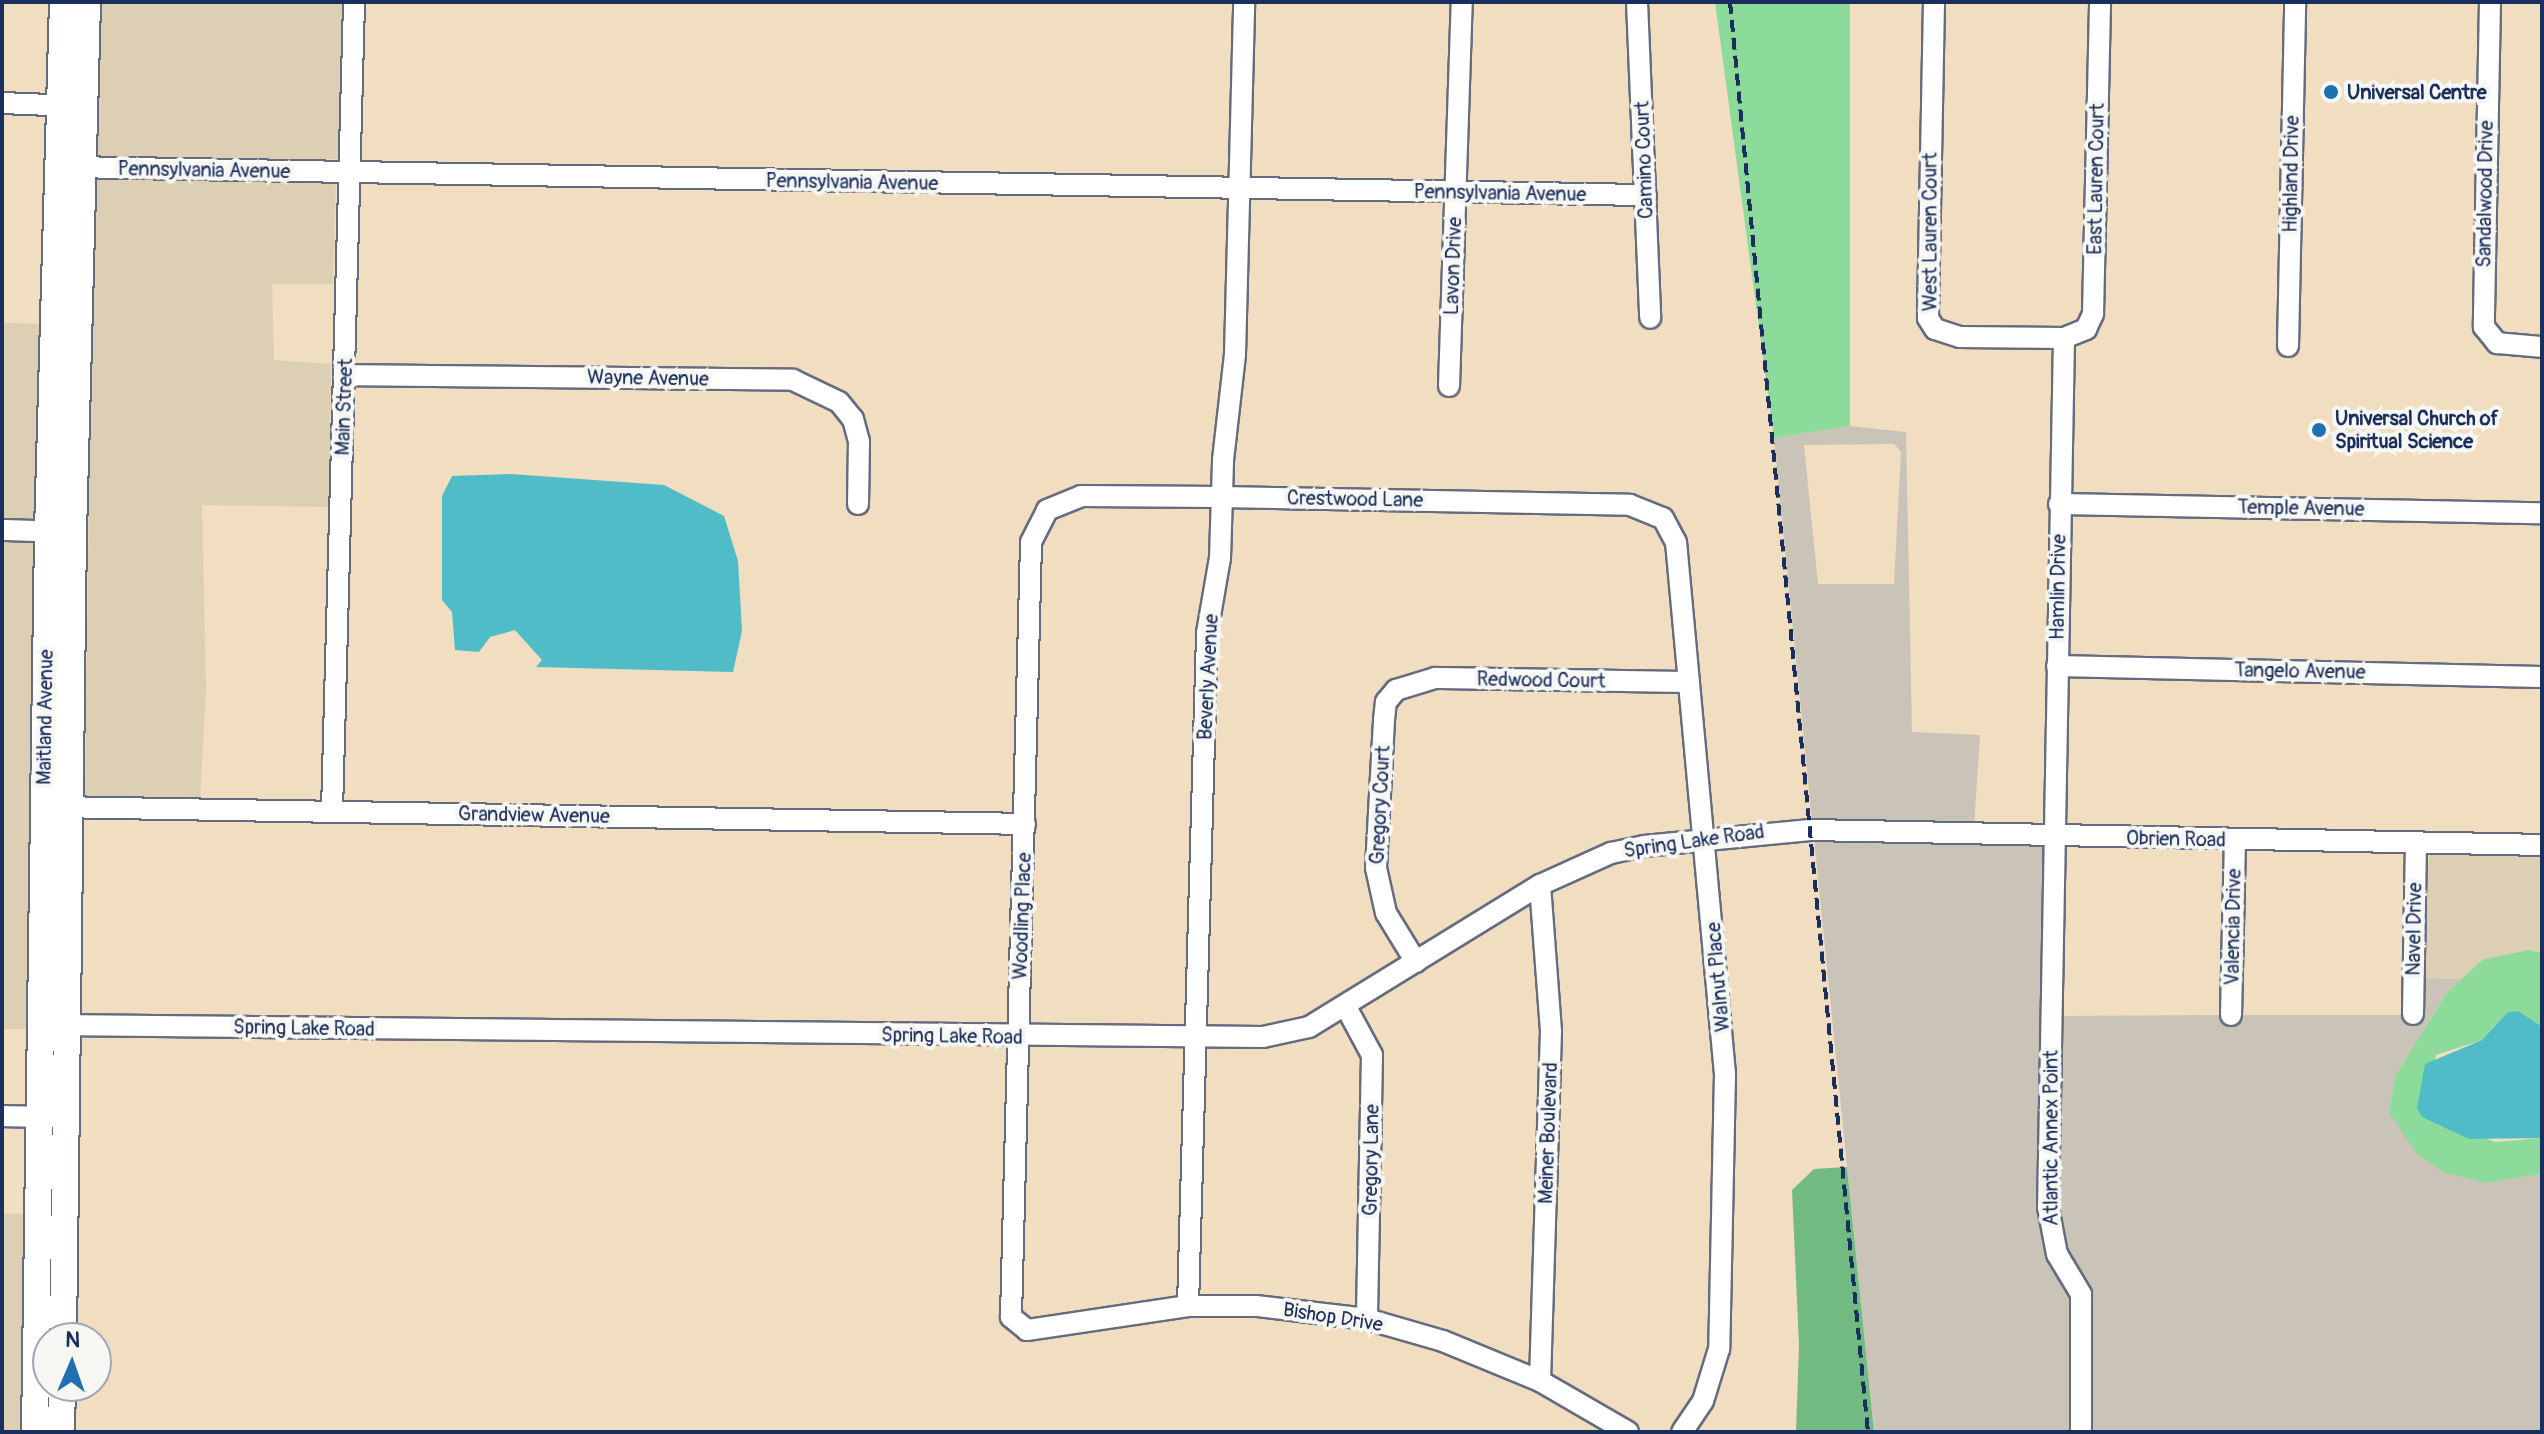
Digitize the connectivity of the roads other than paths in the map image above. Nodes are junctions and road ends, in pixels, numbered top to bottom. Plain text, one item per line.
1 (63, 2) edge
2 (87, 2) edge
3 (354, 2) edge
4 (1244, 2) edge
5 (1462, 2) edge
6 (1637, 2) edge
7 (1934, 2) edge
8 (2100, 2) edge
9 (2295, 2) edge
10 (2490, 2) edge
11 (2, 103) edge
12 (72, 106) junction
13 (70, 167) junction
14 (352, 173) junction
15 (1238, 190) junction
16 (1456, 192) junction
17 (1646, 195) junction
18 (1650, 318) dead end
19 (2064, 338) junction
20 (2288, 346) dead end
21 (2542, 347) edge
22 (344, 375) junction
23 (1449, 386) dead end
24 (1221, 497) junction
25 (858, 504) dead end
26 (2059, 504) junction
27 (1047, 510) joint
28 (2542, 513) edge
29 (1663, 518) joint
30 (2, 530) edge
31 (60, 532) junction
32 (2057, 666) junction
33 (2542, 677) edge
34 (1689, 682) junction
35 (1396, 690) joint
36 (56, 807) junction
37 (332, 811) junction
38 (1025, 824) junction
39 (1810, 830) joint
40 (2054, 836) junction
41 (1706, 838) junction
42 (2235, 840) junction
43 (2416, 844) junction
44 (2542, 845) edge
45 (1540, 885) junction
46 (1416, 962) junction
47 (1346, 1007) junction
48 (2413, 1014) dead end
49 (2231, 1015) dead end
50 (56, 1025) junction
51 (1195, 1034) junction
52 (1018, 1037) junction
53 (2, 1116) edge
54 (55, 1118) junction
55 (52, 1261) junction
56 (1188, 1306) junction
57 (1367, 1319) junction
58 (61, 1322) edge
59 (1017, 1325) joint
60 (1540, 1381) junction
61 (62, 1402) edge
62 (35, 1432) edge
63 (61, 1432) edge
64 (1628, 1432) edge
65 (1682, 1432) edge
66 (2081, 1432) edge

1 - 12 main road, Maitland Avenue
2 - 12 main road, Maitland Avenue
3 - 14 street, Main Street
4 - 15 street, Beverly Avenue
5 - 16 street, Lavon Drive
6 - 17 street, Camino Court
7 - 19 street, West Lauren Court
8 - 19 street, East Lauren Court
9 - 20 street, Highland Drive
10 - 21 street, Sandalwood Drive
11 - 12 street
12 - 13 main road, Maitland Avenue
13 - 14 street, Pennsylvania Avenue
13 - 31 main road, Maitland Avenue
14 - 15 street, Pennsylvania Avenue
14 - 22 street, Main Street
15 - 16 street, Pennsylvania Avenue
15 - 24 street, Beverly Avenue
16 - 17 street, Pennsylvania Avenue
16 - 23 street, Lavon Drive
17 - 18 street, Camino Court
19 - 26 street, Hamlin Drive
22 - 25 street, Wayne Avenue
22 - 37 street, Main Street
24 - 27 street, Crestwood Lane
24 - 29 street, Crestwood Lane
24 - 51 street, Beverly Avenue
26 - 28 street, Temple Avenue
26 - 32 street, Hamlin Drive
27 - 38 street, Woodling Place
29 - 34 street, Walnut Place
30 - 31 street
31 - 36 main road, Maitland Avenue
32 - 33 street, Tangelo Avenue
32 - 40 street, Hamlin Drive
34 - 35 street, Redwood Court
34 - 41 street, Walnut Place
35 - 46 street, Gregory Court
36 - 37 street, Grandview Avenue
36 - 50 main road, Maitland Avenue
37 - 38 street, Grandview Avenue
38 - 52 street, Woodling Place
39 - 40 street, Obrien Road
39 - 41 street, Spring Lake Road
40 - 42 street, Obrien Road
40 - 66 street, Atlantic Annex Point
41 - 45 street, Spring Lake Road
41 - 65 street, Walnut Place
42 - 43 street, Obrien Road
42 - 49 street, Valencia Drive
43 - 44 street, Obrien Road
43 - 48 street, Navel Drive
45 - 46 street, Spring Lake Road
45 - 60 street, Meiner Boulevard
46 - 47 street, Spring Lake Road
47 - 51 street, Spring Lake Road
47 - 57 street, Gregory Lane
50 - 52 street, Spring Lake Road
50 - 54 main road, Maitland Avenue
51 - 52 street, Spring Lake Road
51 - 56 street, Beverly Avenue
52 - 59 street, Woodling Place
53 - 54 street
54 - 55 main road, Maitland Avenue
55 - 58 main road, Maitland Avenue
55 - 62 main road, Maitland Avenue
56 - 57 street, Bishop Drive
56 - 59 street, Bishop Drive
57 - 60 street, Bishop Drive
60 - 64 street, Bishop Drive
61 - 63 main road

